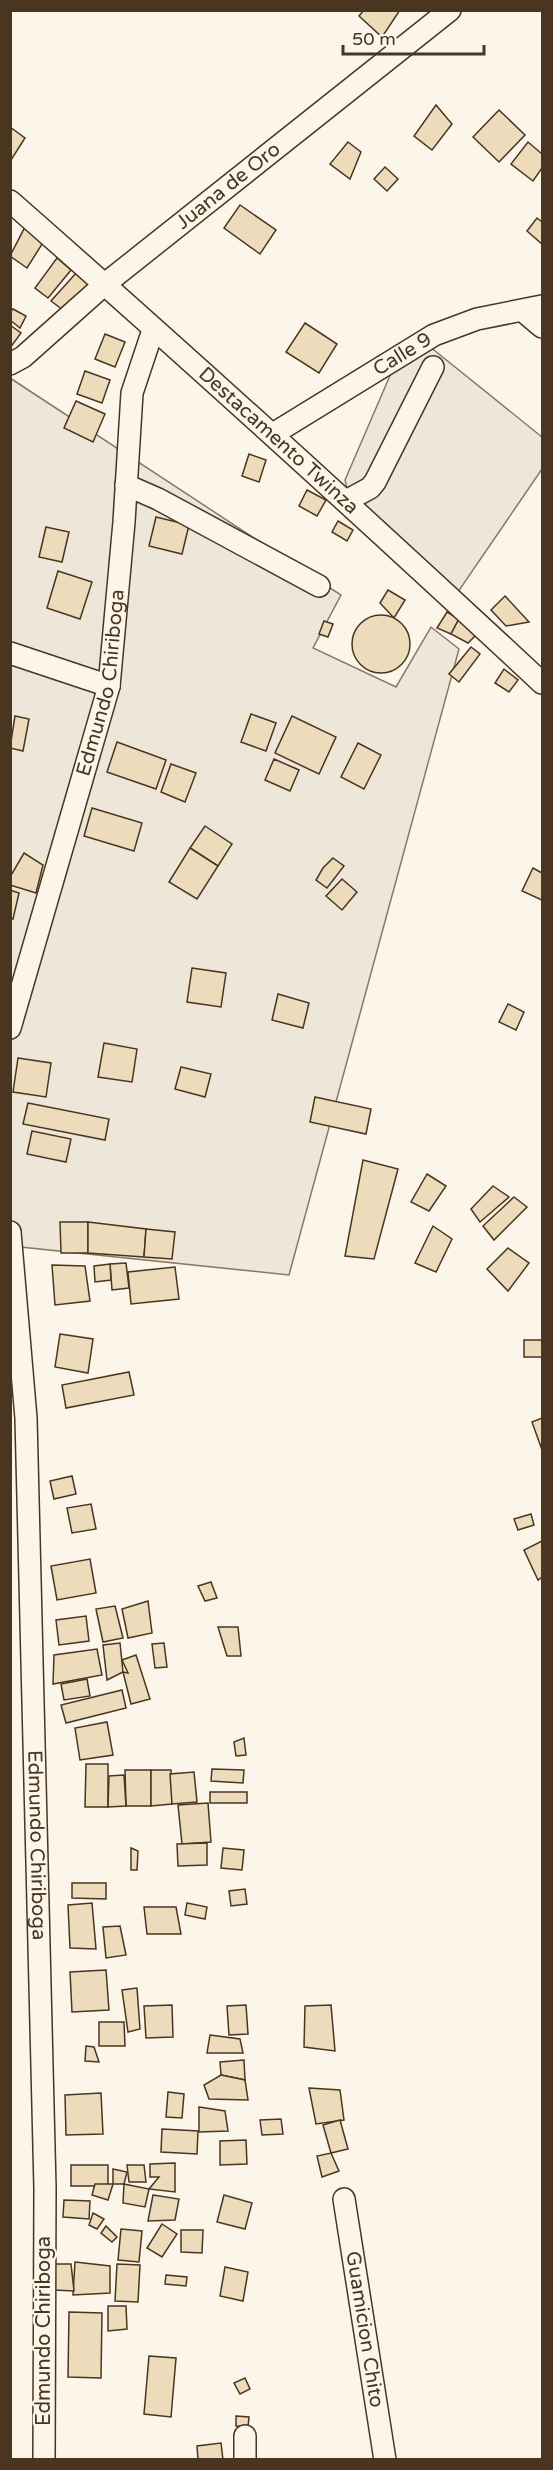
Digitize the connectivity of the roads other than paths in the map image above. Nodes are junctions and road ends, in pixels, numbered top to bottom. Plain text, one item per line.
1 (450, 10) edge
2 (10, 201) edge
3 (105, 284) junction
4 (533, 309) edge
5 (543, 327) edge
6 (153, 330) junction
7 (10, 364) edge
8 (433, 367) dead end
9 (273, 434) junction
10 (126, 485) junction
11 (346, 501) junction
12 (320, 586) dead end
13 (10, 653) edge
14 (543, 683) edge
15 (108, 686) junction
16 (10, 1028) edge
17 (10, 1232) edge
18 (344, 2199) dead end
19 (245, 2436) dead end
20 (44, 2460) edge
21 (245, 2460) edge
22 (385, 2460) edge

1 - 3 street, Juana de Oro
2 - 3 street, Destacamento Twinza
3 - 6 street, Destacamento Twinza
3 - 7 street, Juana de Oro
4 - 5 street
4 - 9 street, Calle 9
6 - 9 street, Destacamento Twinza
6 - 10 street, Edmundo Chiriboga
8 - 11 street
9 - 11 street, Destacamento Twinza
10 - 12 street
10 - 15 street, Edmundo Chiriboga
11 - 14 street, Destacamento Twinza
13 - 15 street
15 - 16 street, Edmundo Chiriboga
17 - 20 street, Edmundo Chiriboga
18 - 22 street, Guamicion Chito
19 - 21 street

